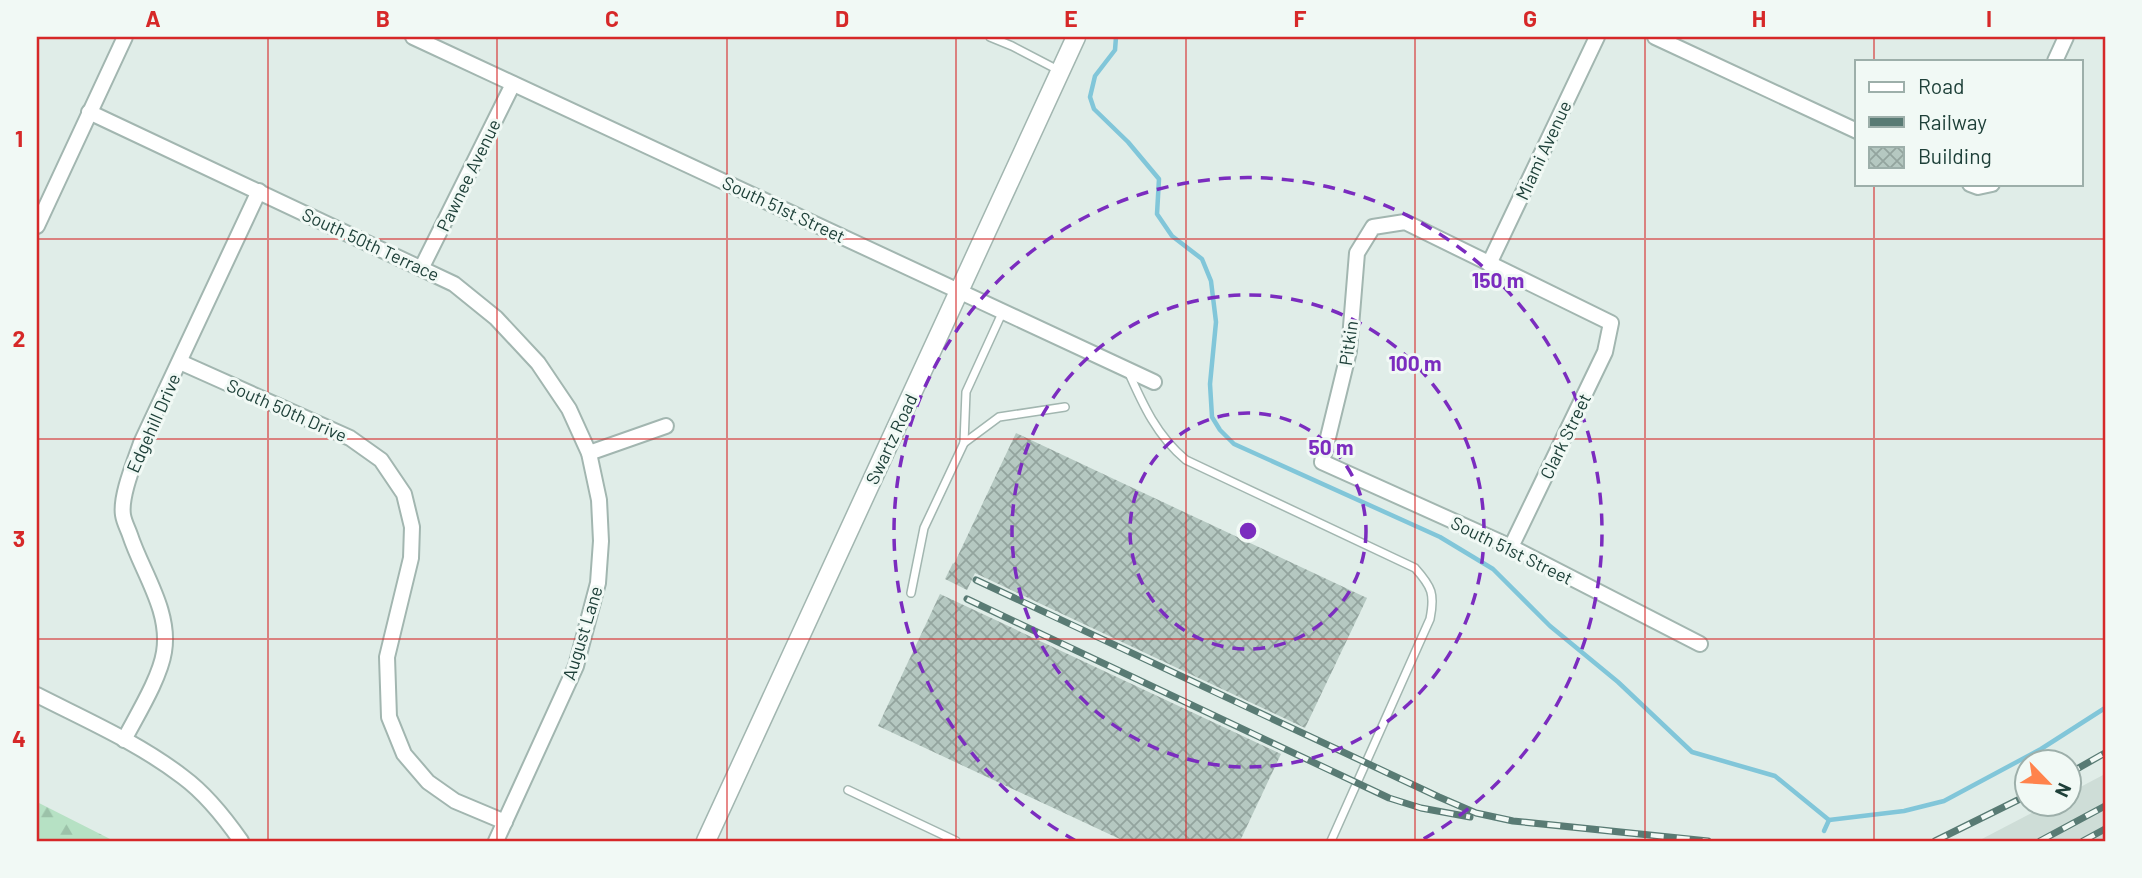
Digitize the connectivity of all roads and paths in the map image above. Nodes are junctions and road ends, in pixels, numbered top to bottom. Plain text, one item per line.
1 (124, 37) edge
2 (413, 37) edge
3 (990, 37) edge
4 (1076, 37) edge
5 (1597, 37) edge
6 (1655, 37) edge
7 (2066, 37) edge
8 (2055, 60) edge
9 (1060, 72) junction
10 (513, 84) junction
11 (89, 112) junction
12 (1855, 130) edge
13 (259, 191) junction
14 (37, 226) edge
15 (1489, 264) junction
16 (422, 267) junction
17 (959, 290) junction
18 (1003, 310) junction
19 (180, 362) junction
20 (1126, 367) junction
21 (1154, 382) dead end
22 (1065, 407) dead end
23 (666, 426) dead end
24 (964, 443) junction
25 (589, 453) junction
26 (1322, 462) joint
27 (1511, 547) junction
28 (911, 593) dead end
29 (1700, 644) dead end
30 (37, 695) edge
31 (124, 740) junction
32 (848, 790) dead end
33 (505, 822) junction
34 (241, 841) edge
35 (496, 841) edge
36 (706, 841) edge
37 (956, 841) edge
38 (1331, 841) edge

1 - 11 street
2 - 10 street, South 51st Street
3 - 9 lane
4 - 9 street, Swartz Road
5 - 15 street, Miami Avenue
6 - 12 street
7 - 8 street
9 - 17 street, Swartz Road
10 - 16 street, Pawnee Avenue
10 - 17 street, South 51st Street
11 - 13 street, South 50th Terrace
11 - 14 street
13 - 16 street, South 50th Terrace
13 - 19 street, Edgehill Drive
15 - 26 street, Pitkin
15 - 27 street, Clark Street
16 - 25 street, South 50th Terrace
17 - 18 street, South 51st Street
17 - 36 street, Swartz Road
18 - 20 street, South 51st Street
18 - 24 lane
19 - 31 street, Edgehill Drive
19 - 33 street, South 50th Drive
20 - 21 street, South 51st Street
20 - 38 lane
22 - 24 lane
23 - 25 street
24 - 28 lane
25 - 33 street, August Lane
26 - 27 street, South 51st Street
27 - 29 street, South 51st Street
30 - 31 street
31 - 34 street
32 - 37 lane
33 - 35 street, August Lane

